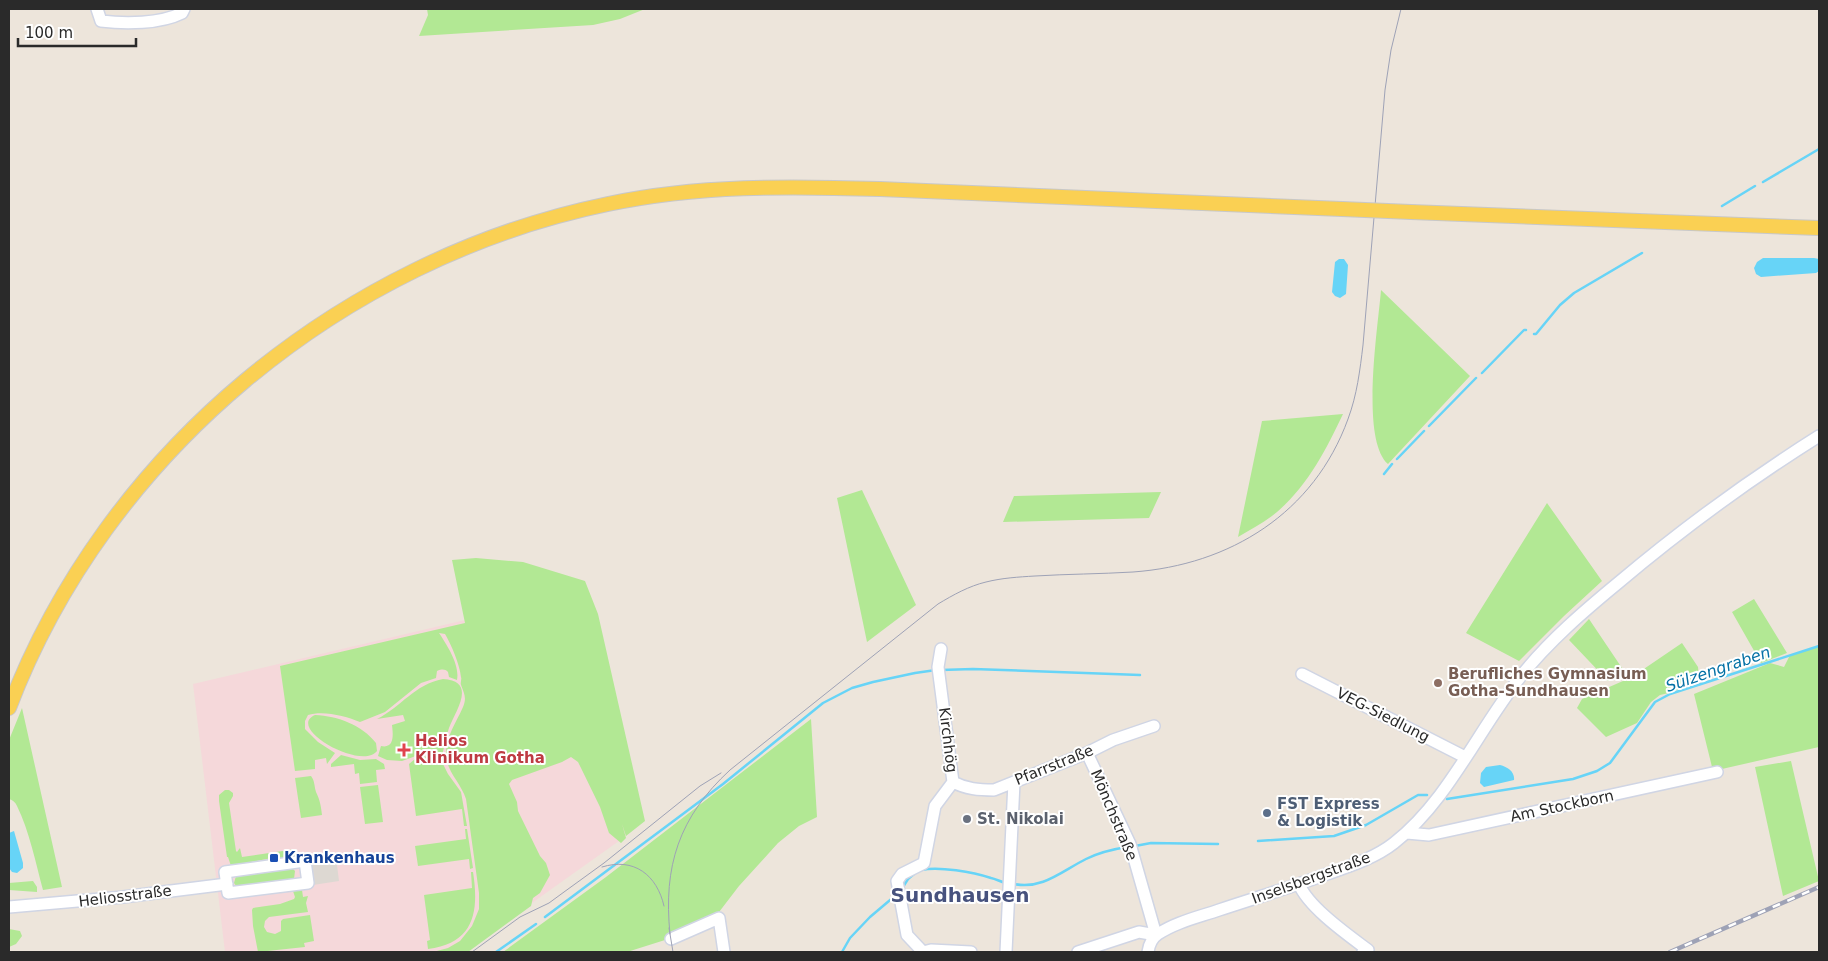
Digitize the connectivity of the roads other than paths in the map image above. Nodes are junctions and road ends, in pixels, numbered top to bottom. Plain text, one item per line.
1 (96, 9) edge
2 (184, 9) edge
3 (1819, 228) edge
4 (1819, 436) edge
5 (941, 650) dead end
6 (1302, 674) dead end
7 (9, 708) edge
8 (1154, 726) dead end
9 (1087, 753) junction
10 (1465, 757) junction
11 (1717, 772) dead end
12 (953, 782) junction
13 (1014, 782) junction
14 (1407, 833) junction
15 (227, 883) junction
16 (1299, 884) junction
17 (9, 903) edge
18 (23, 905) junction
19 (9, 907) edge
20 (1156, 935) junction
21 (671, 939) dead end
22 (1365, 951) edge
23 (724, 952) edge
24 (923, 952) edge
25 (971, 952) edge
26 (1006, 952) edge
27 (1078, 952) edge
28 (1148, 952) edge

1 - 2 street
3 - 7 main road, bridge
4 - 10 street, Inselsbergstraße
5 - 12 street, Kirchhög
6 - 10 street, VEG-Siedlung
8 - 9 street, Pfarrstraße
9 - 13 street, Pfarrstraße
9 - 20 street, Mönchstraße
10 - 14 street, Inselsbergstraße
11 - 14 street, Am Stockborn
12 - 13 street, Pfarrstraße
12 - 24 street, Kirchhög
13 - 26 street
14 - 16 street, Inselsbergstraße
15 - 15 street, Heliosstraße
15 - 18 street, Heliosstraße
16 - 20 street, Inselsbergstraße
16 - 22 street
17 - 18 street
18 - 19 street
20 - 27 street
20 - 28 street
21 - 23 street
24 - 25 street

